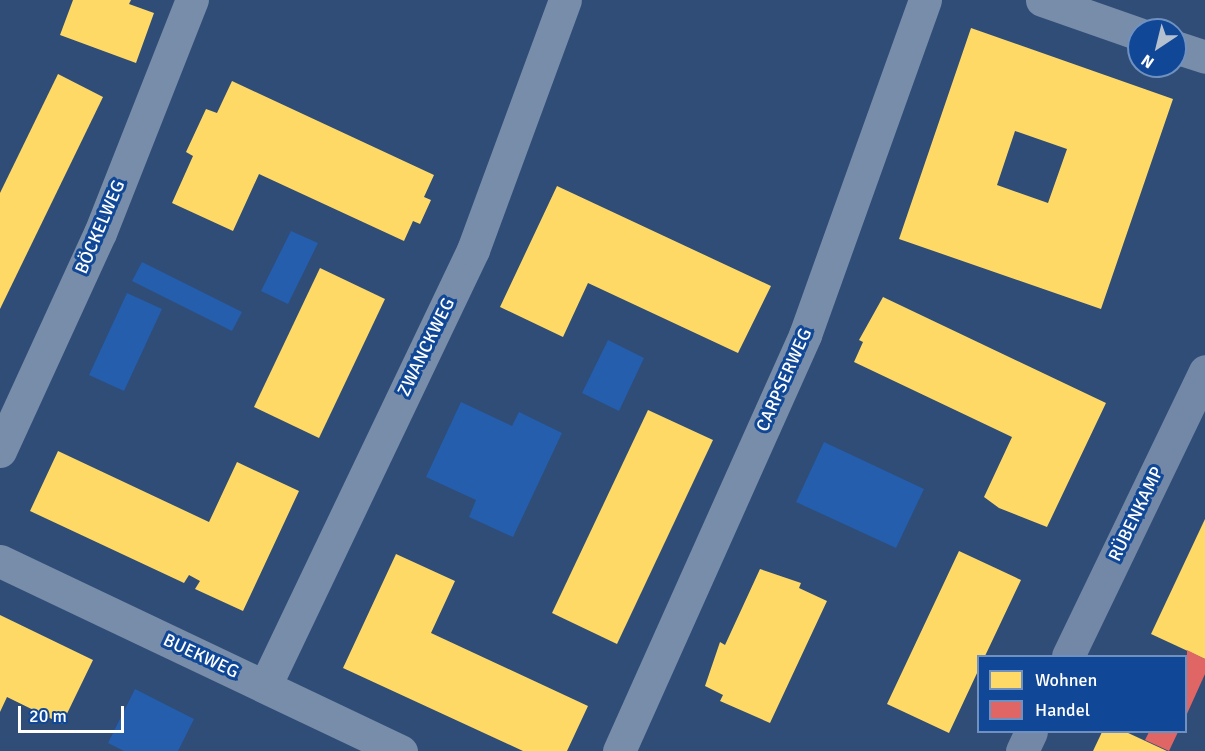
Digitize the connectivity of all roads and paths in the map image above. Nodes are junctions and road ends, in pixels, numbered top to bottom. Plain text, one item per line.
1 (192, 0) edge
2 (565, 0) edge
3 (925, 0) edge
4 (1041, 0) edge
5 (1127, 30) edge
6 (1187, 51) edge
7 (1205, 57) edge
8 (1205, 371) edge
9 (0, 451) edge
10 (0, 561) edge
11 (1069, 655) edge
12 (265, 686) junction
13 (1031, 733) edge
14 (401, 751) edge
15 (618, 751) edge
16 (1022, 751) edge

1 - 9 street, BÖCKELWEG
2 - 12 street, ZWANCKWEG
3 - 15 street, CARPSERWEG
4 - 5 street
6 - 7 street
8 - 11 street, RÜBENKAMP
10 - 12 street, BUEKWEG
12 - 14 street, BUEKWEG
13 - 16 street

